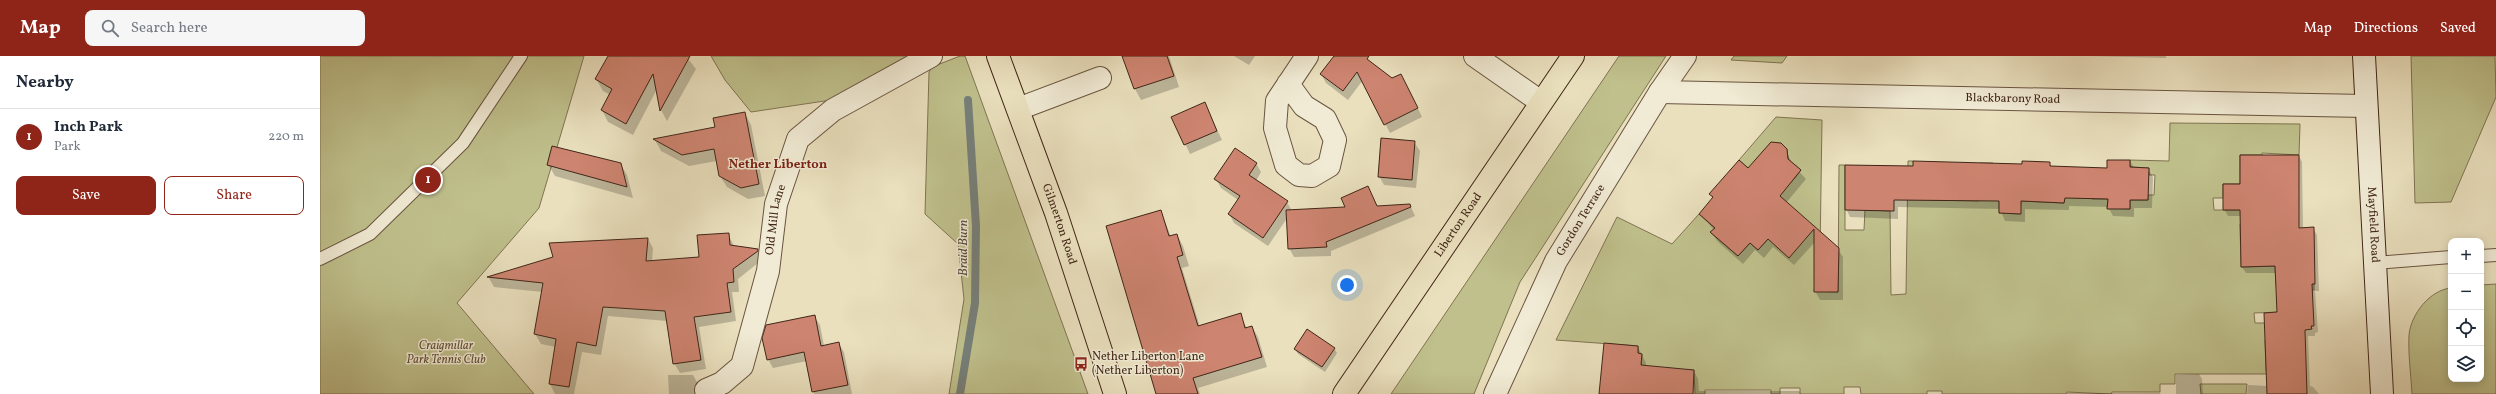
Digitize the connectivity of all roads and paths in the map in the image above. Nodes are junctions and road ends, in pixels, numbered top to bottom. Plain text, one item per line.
1 (521, 56) edge
2 (931, 56) edge
3 (998, 56) edge
4 (1307, 56) edge
5 (1475, 56) edge
6 (1573, 56) edge
7 (1685, 56) edge
8 (2364, 56) edge
9 (1100, 78) dead end
10 (1288, 84) dead end
11 (1660, 92) junction
12 (1541, 102) junction
13 (2366, 106) junction
14 (1018, 110) junction
15 (2496, 255) edge
16 (2484, 256) edge
17 (2448, 257) edge
18 (320, 259) edge
19 (2375, 263) junction
20 (706, 390) dead end
21 (1115, 394) edge
22 (1344, 394) edge
23 (1495, 394) edge
24 (2382, 394) edge

1 - 18 lane
2 - 20 street, Old Mill Lane
3 - 14 main road, Gilmerton Road
4 - 10 street
5 - 12 street
6 - 12 main road, Liberton Road
7 - 11 street, Gordon Terrace
8 - 13 street, Mayfield Road
9 - 14 street
11 - 13 street, Blackbarony Road
11 - 23 street, Gordon Terrace
12 - 22 main road, Liberton Road
13 - 19 street, Mayfield Road
14 - 21 main road, Gilmerton Road
15 - 16 lane
17 - 19 lane
19 - 24 street, Mayfield Road

